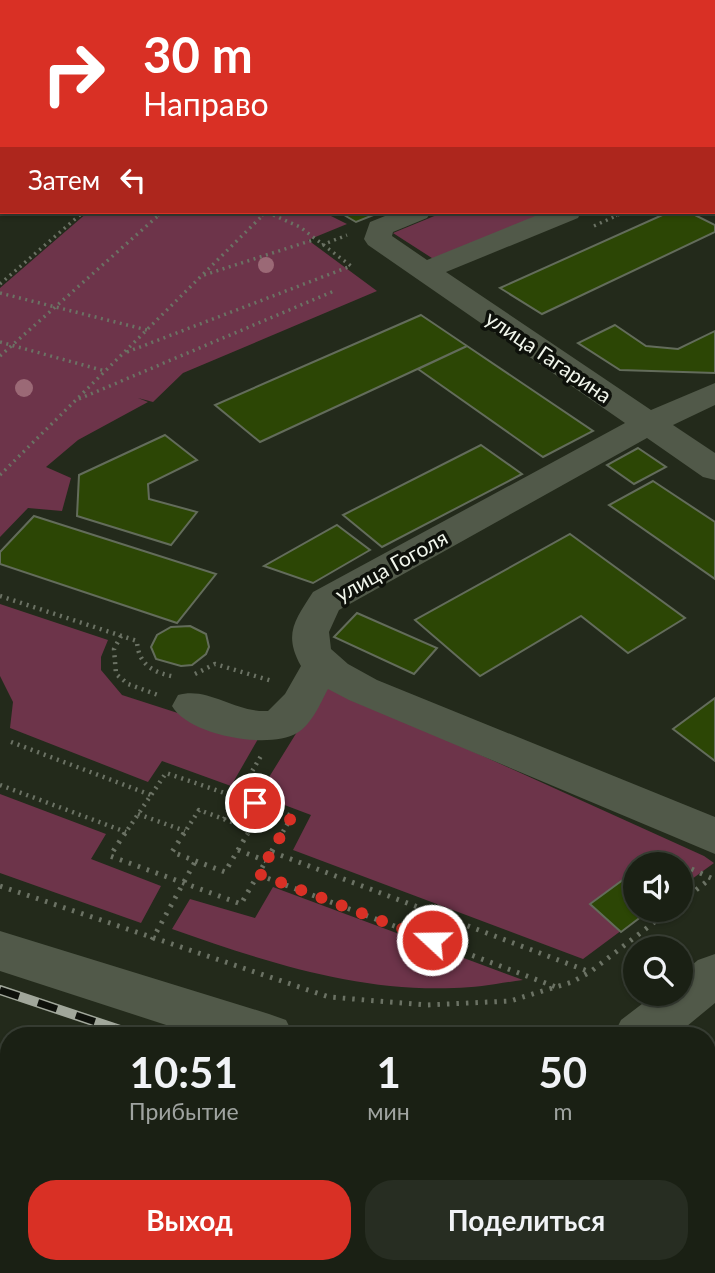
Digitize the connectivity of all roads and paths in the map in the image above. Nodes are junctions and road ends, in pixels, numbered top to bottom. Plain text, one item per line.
1 (82, 214) edge
2 (161, 214) edge
3 (264, 214) edge
4 (271, 214) edge
5 (412, 214) edge
6 (563, 214) edge
7 (313, 240) junction
8 (424, 271) junction
9 (201, 276) junction
10 (0, 284) edge
11 (334, 290) dead end
12 (0, 293) edge
13 (56, 307) junction
14 (147, 330) junction
15 (0, 342) edge
16 (13, 345) junction
17 (122, 354) junction
18 (0, 356) edge
19 (105, 371) junction
20 (715, 393) edge
21 (75, 401) junction
22 (648, 424) junction
23 (715, 469) edge
24 (0, 475) edge
25 (0, 596) edge
26 (121, 636) junction
27 (313, 678) junction
28 (188, 686) junction
29 (11, 742) dead end
30 (0, 785) edge
31 (151, 795) junction
32 (236, 797) junction
33 (138, 814) junction
34 (224, 819) junction
35 (186, 831) junction
36 (126, 832) junction
37 (715, 836) edge
38 (238, 849) junction
39 (272, 852) junction
40 (196, 860) junction
41 (266, 861) junction
42 (259, 874) junction
43 (711, 878) dead end
44 (183, 883) junction
45 (0, 886) edge
46 (693, 892) edge
47 (655, 922) edge
48 (152, 940) junction
49 (0, 951) edge
50 (590, 972) junction
51 (715, 975) edge
52 (556, 987) junction
53 (654, 1024) edge
54 (241, 1027) edge

1 - 10 path
2 - 13 path
3 - 9 path
4 - 7 path
5 - 8 street, улица Гагарина
6 - 8 street
7 - 9 path
7 - 17 path
8 - 22 street, улица Гагарина
9 - 14 path
11 - 21 path
12 - 13 path
13 - 14 path
13 - 16 path
14 - 17 path
15 - 16 path
16 - 18 path
16 - 19 path
17 - 19 path
19 - 21 path
20 - 22 street, улица Гоголя
21 - 24 path
22 - 23 street, улица Гагарина
22 - 27 street, улица Гоголя
25 - 26 path
26 - 28 path
26 - 28 path
27 - 28 path
27 - 28 street
27 - 37 street
29 - 31 path
30 - 36 path
31 - 32 path
31 - 33 path
32 - 34 path
32 - 39 path
33 - 35 path
33 - 36 path
34 - 35 path
34 - 38 path
35 - 40 path
36 - 44 path
38 - 40 path
38 - 41 path
39 - 41 path
39 - 50 path
40 - 44 path
41 - 42 path
42 - 44 path
42 - 52 path
43 - 46 path
44 - 48 path
45 - 48 path
47 - 50 path
48 - 52 path
49 - 54 street
50 - 52 path
51 - 53 street

